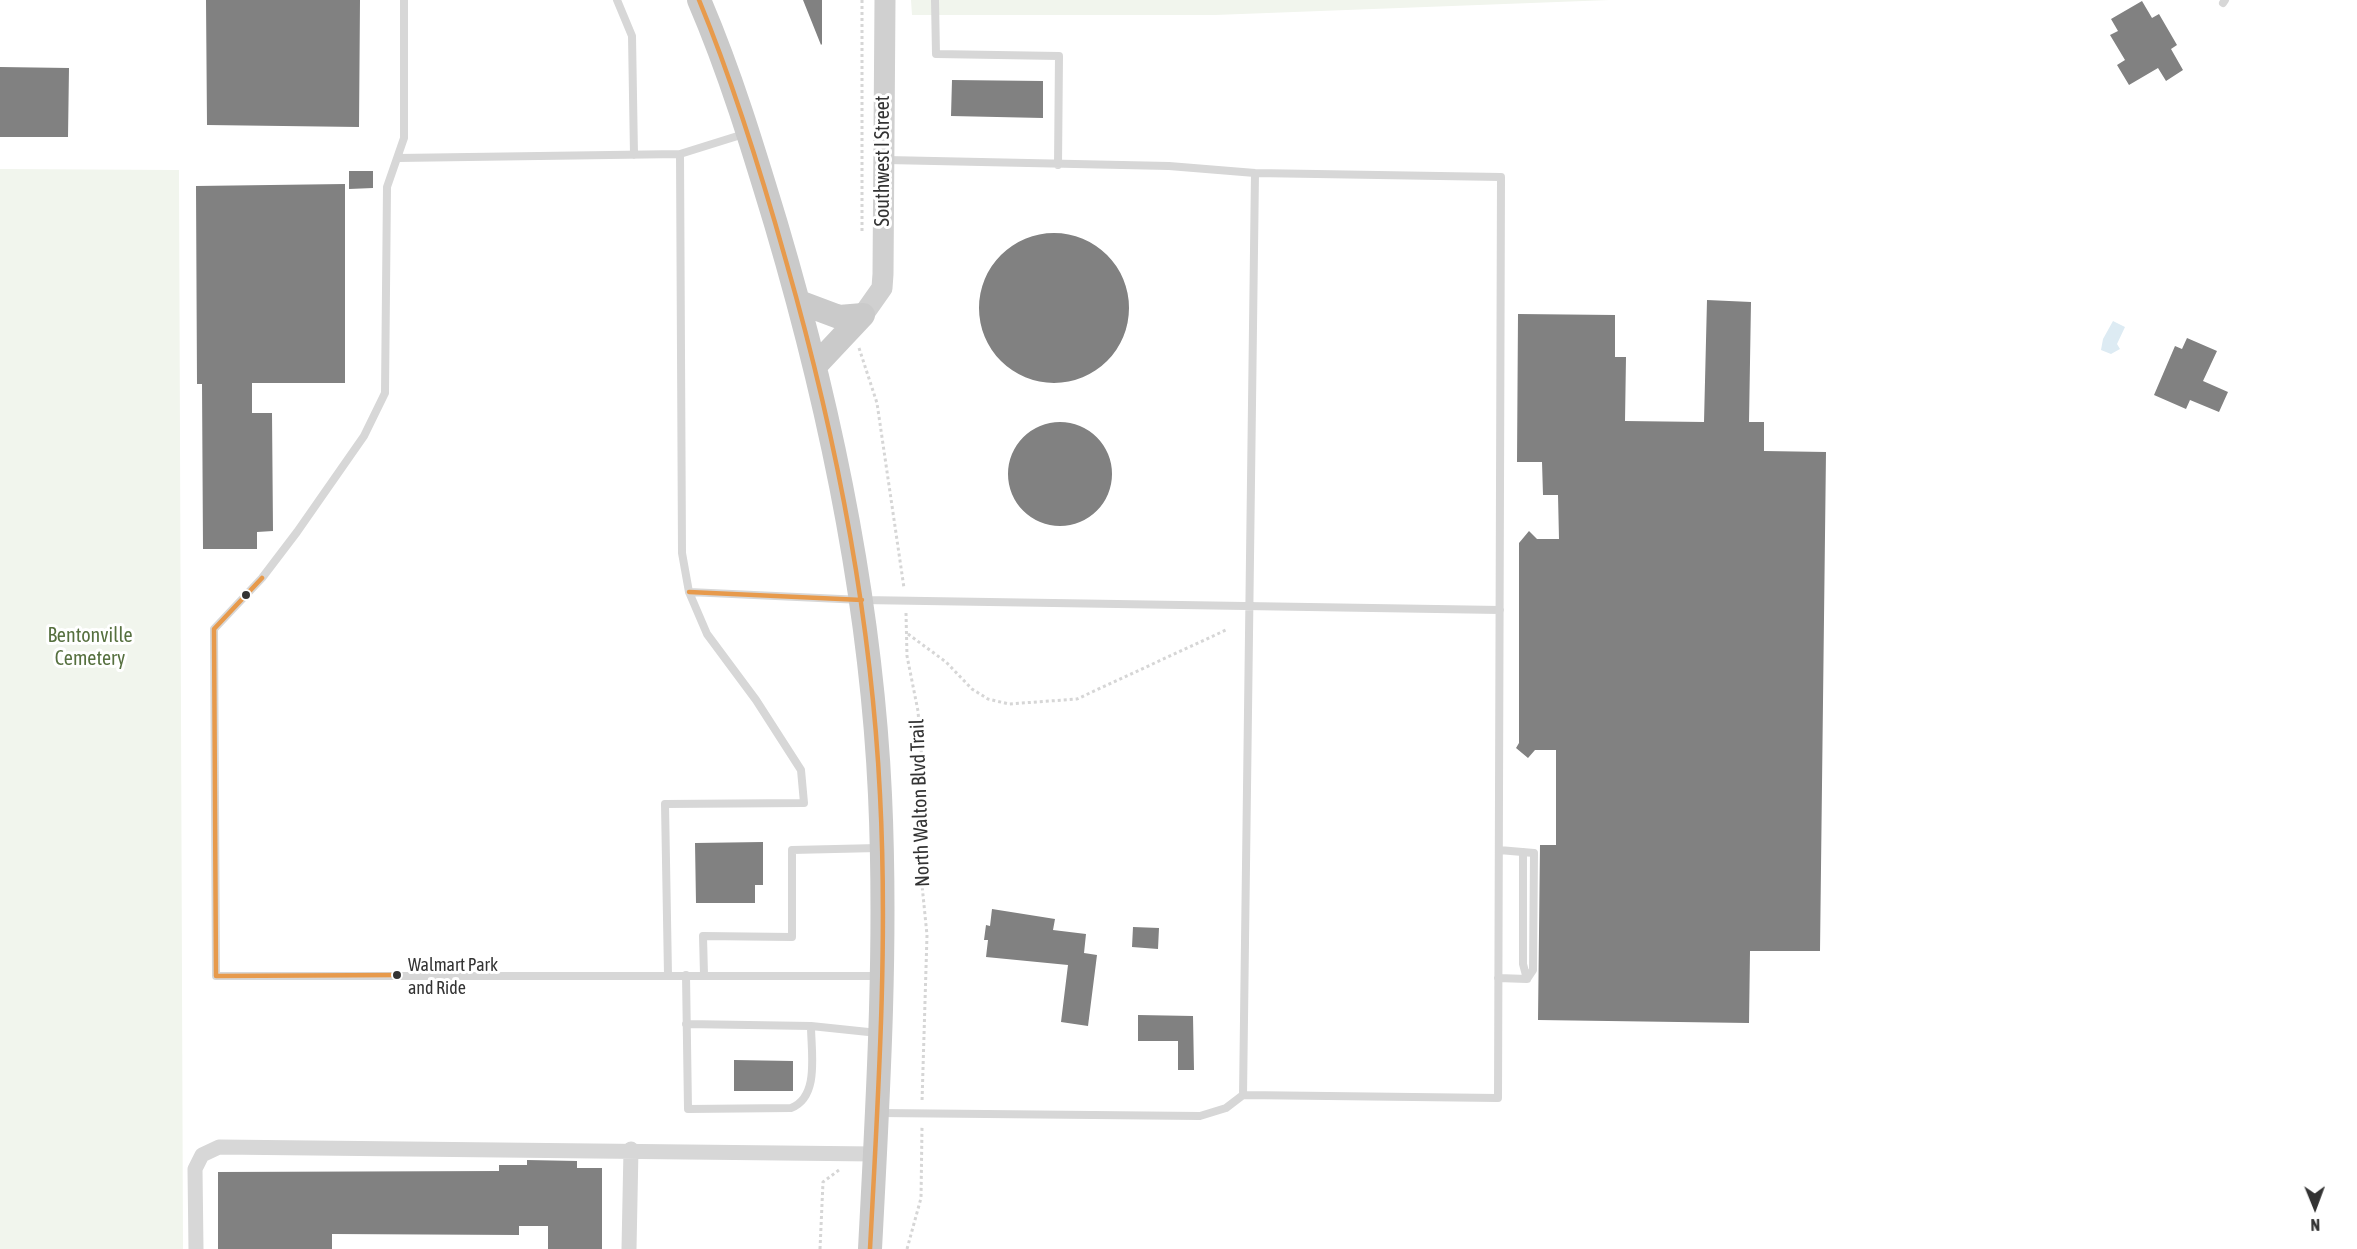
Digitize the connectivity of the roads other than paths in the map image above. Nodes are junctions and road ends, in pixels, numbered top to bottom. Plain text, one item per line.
1 (404, 0) edge
2 (617, 0) edge
3 (699, 0) edge
4 (885, 0) edge
5 (935, 0) edge
6 (748, 133) junction
7 (680, 154) junction
8 (634, 155) junction
9 (398, 158) junction
10 (882, 160) junction
11 (1058, 165) junction
12 (1255, 173) junction
13 (799, 302) junction
14 (863, 315) junction
15 (816, 365) junction
16 (689, 592) junction
17 (862, 600) junction
18 (1249, 606) junction
19 (1500, 610) junction
20 (880, 848) junction
21 (1499, 850) junction
22 (668, 975) junction
23 (686, 975) junction
24 (704, 975) junction
25 (882, 976) junction
26 (1498, 978) junction
27 (686, 1024) junction
28 (811, 1026) junction
29 (880, 1033) junction
30 (1243, 1095) junction
31 (877, 1113) junction
32 (631, 1149) junction
33 (875, 1154) junction
34 (196, 1249) edge
35 (630, 1249) edge
36 (870, 1249) edge

1 - 9 lane
2 - 8 lane
3 - 6 main road
4 - 10 main road, Southwest I Street
5 - 11 lane
6 - 7 lane
6 - 13 main road
7 - 8 lane
7 - 16 lane
8 - 9 lane
9 - 22 lane
10 - 11 lane
10 - 14 main road, Southwest I Street
11 - 12 lane
12 - 18 lane
12 - 19 lane
13 - 14 main road
13 - 15 main road
14 - 15 main road
15 - 17 main road
16 - 17 lane
16 - 22 lane
17 - 18 lane
17 - 20 main road
18 - 19 lane
18 - 30 lane
19 - 21 lane
20 - 24 lane
20 - 25 main road
21 - 26 lane
21 - 26 lane
22 - 23 lane
23 - 24 lane
23 - 27 lane
24 - 25 lane
25 - 29 main road
26 - 30 lane
27 - 28 lane
27 - 28 lane
28 - 29 lane
29 - 31 main road
30 - 31 lane
31 - 33 main road
32 - 33 street
32 - 34 street
32 - 35 street
33 - 36 main road

